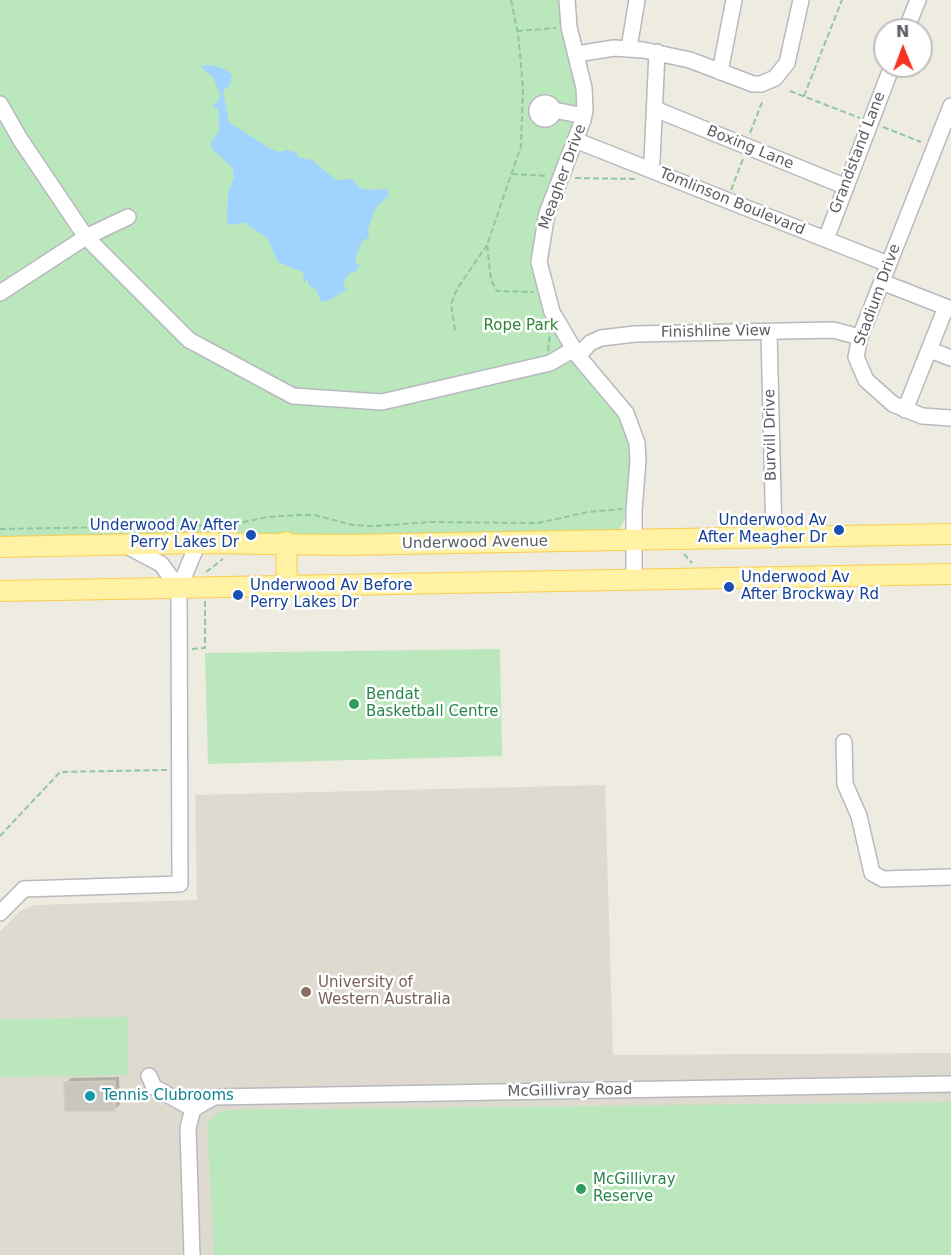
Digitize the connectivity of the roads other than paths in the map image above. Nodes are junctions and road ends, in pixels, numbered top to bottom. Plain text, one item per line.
1 (567, 0) edge
2 (637, 0) edge
3 (734, 0) edge
4 (801, 0) edge
5 (918, 0) edge
6 (911, 18) edge
7 (628, 48) junction
8 (657, 52) junction
9 (577, 54) junction
10 (720, 72) junction
11 (887, 78) edge
12 (0, 104) edge
13 (951, 106) edge
14 (655, 109) junction
15 (554, 110) dead end
16 (584, 116) junction
17 (946, 131) edge
18 (576, 140) junction
19 (645, 174) junction
20 (844, 186) junction
21 (128, 217) dead end
22 (86, 237) junction
23 (826, 239) junction
24 (888, 264) junction
25 (882, 282) junction
26 (0, 293) edge
27 (948, 308) edge
28 (769, 332) junction
29 (860, 337) junction
30 (930, 350) junction
31 (576, 352) junction
32 (951, 358) edge
33 (905, 410) junction
34 (951, 418) edge
35 (951, 534) edge
36 (774, 538) junction
37 (633, 540) junction
38 (286, 542) junction
39 (198, 543) junction
40 (124, 545) junction
41 (0, 547) edge
42 (951, 574) edge
43 (634, 579) junction
44 (287, 586) junction
45 (179, 588) junction
46 (0, 591) edge
47 (844, 742) dead end
48 (951, 877) edge
49 (0, 914) edge
50 (149, 1076) dead end
51 (951, 1084) edge
52 (193, 1109) junction
53 (192, 1255) edge

1 - 9 street, Meagher Drive
2 - 7 street
3 - 10 street
4 - 10 street
5 - 6 street
7 - 8 street
7 - 9 street
8 - 10 street
8 - 14 street
9 - 16 street, Meagher Drive
11 - 20 street, Grandstand Lane
12 - 22 street, Finishline View
13 - 17 street, Stadium Drive
14 - 19 street
14 - 20 street, Boxing Lane
15 - 16 street
16 - 18 street, Meagher Drive
17 - 24 street, Stadium Drive
18 - 19 street, Tomlinson Boulevard
18 - 31 street, Meagher Drive
19 - 23 street, Tomlinson Boulevard
20 - 23 street, Grandstand Lane
21 - 22 street
22 - 26 street
22 - 31 street, Finishline View
23 - 24 street, Tomlinson Boulevard
24 - 25 street, Stadium Drive
25 - 27 street
25 - 29 street, Stadium Drive
27 - 30 street
28 - 29 street, Finishline View
28 - 31 street, Finishline View
28 - 36 street, Burvill Drive
29 - 33 street, Stadium Drive
30 - 32 street
30 - 33 street
31 - 37 street, Meagher Drive
33 - 34 street, Stadium Drive
35 - 36 main road, Underwood Avenue
36 - 37 main road, Underwood Avenue
37 - 38 main road, Underwood Avenue
37 - 43 street, Meagher Drive
38 - 39 main road, Underwood Avenue
38 - 44 main road
39 - 40 main road, Underwood Avenue
39 - 45 street
40 - 41 main road, Underwood Avenue
40 - 45 street
42 - 43 main road
43 - 44 main road
44 - 45 main road
45 - 46 main road
45 - 49 street
47 - 48 street
50 - 52 street
51 - 52 street, McGillivray Road
52 - 53 street

